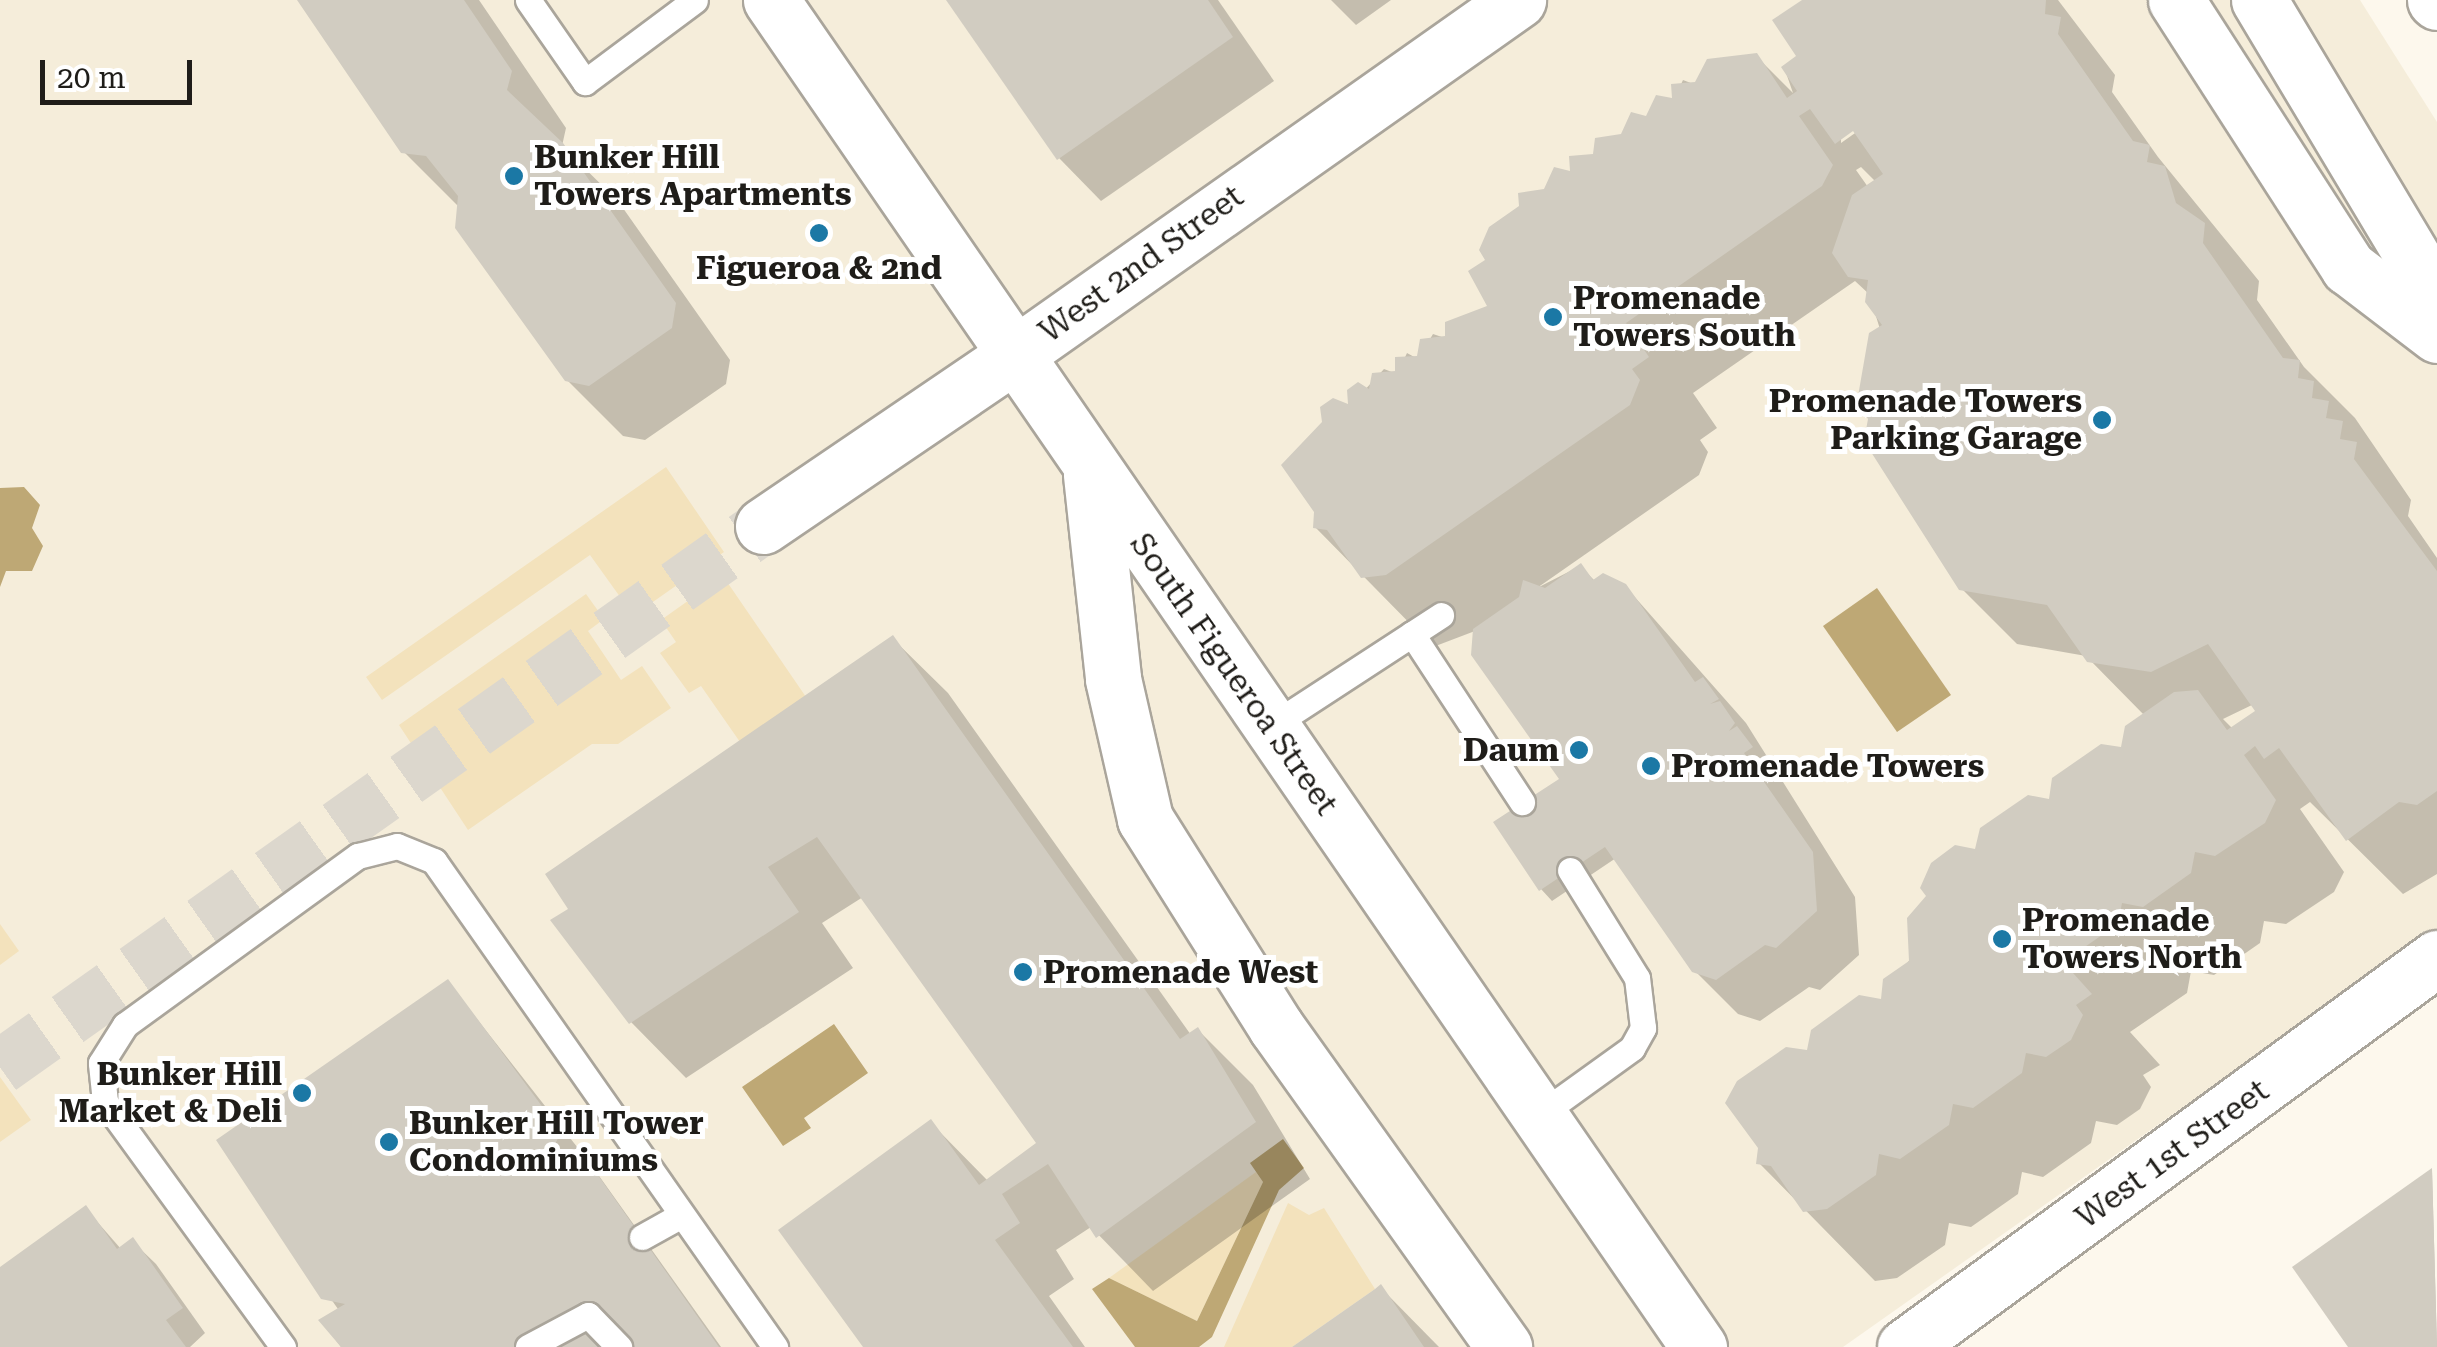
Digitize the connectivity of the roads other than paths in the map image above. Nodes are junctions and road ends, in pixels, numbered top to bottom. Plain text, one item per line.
1 (528, 0) edge
2 (696, 0) edge
3 (771, 0) edge
4 (1518, 0) edge
5 (2176, 0) edge
6 (2259, 0) edge
7 (2437, 298) edge
8 (2437, 335) edge
9 (1013, 356) junction
10 (1090, 472) junction
11 (763, 526) tunnel mouth
12 (1441, 615) dead end
13 (1412, 634) junction
14 (1271, 726) junction
15 (1522, 802) dead end
16 (1570, 870) dead end
17 (2437, 958) edge
18 (1542, 1112) junction
19 (678, 1217) junction
20 (642, 1238) dead end
21 (283, 1347) edge
22 (528, 1347) edge
23 (619, 1347) edge
24 (775, 1347) edge
25 (1504, 1347) edge
26 (1699, 1347) edge
27 (1905, 1347) edge

1 - 2 lane
3 - 9 main road, South Figueroa Street
4 - 9 main road, West 2nd Street
5 - 8 main road
6 - 7 main road
9 - 10 main road, South Figueroa Street
9 - 11 main road, West 2nd Street
10 - 14 main road, South Figueroa Street
10 - 25 main road
12 - 13 lane
13 - 14 lane
13 - 15 lane
14 - 18 main road, South Figueroa Street
16 - 18 lane
17 - 27 main road, West 1st Street
18 - 26 main road, South Figueroa Street
19 - 20 lane
19 - 21 lane
19 - 24 lane
22 - 23 lane

